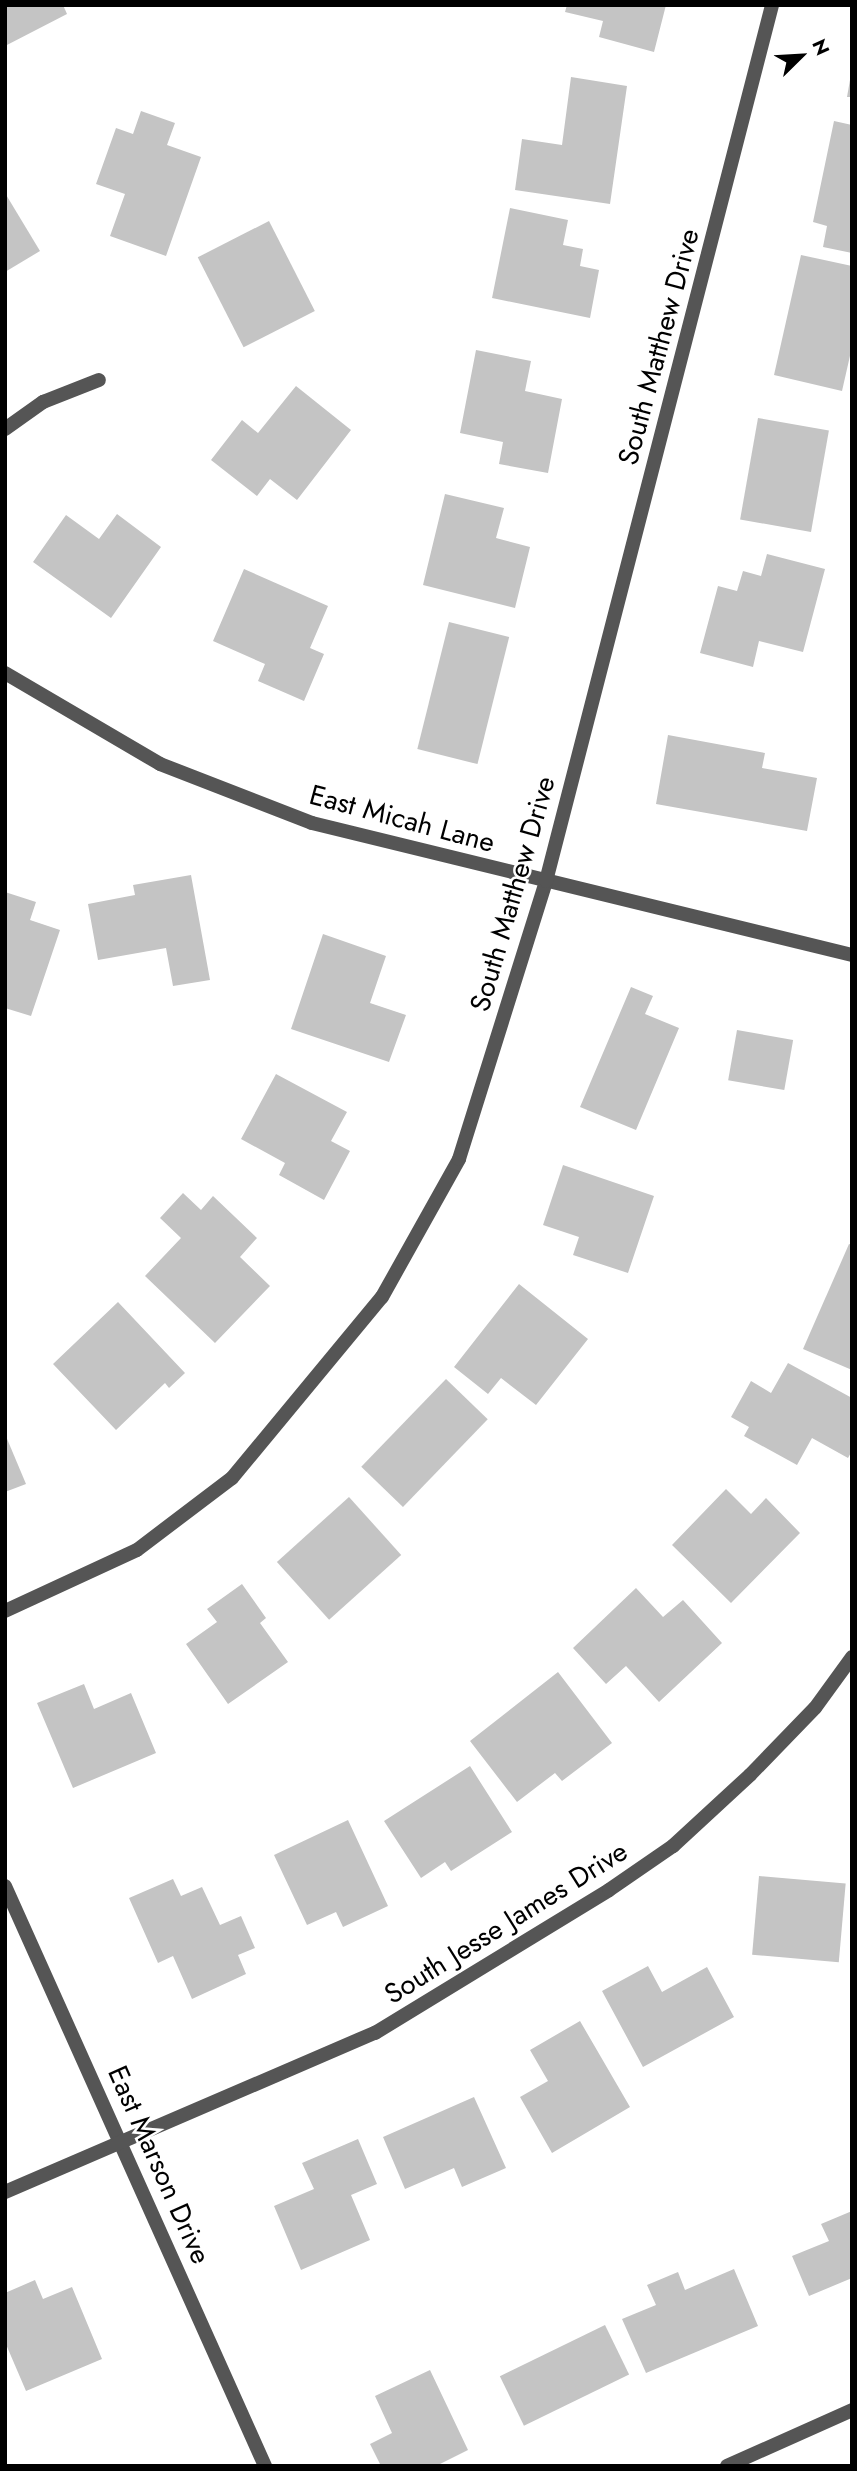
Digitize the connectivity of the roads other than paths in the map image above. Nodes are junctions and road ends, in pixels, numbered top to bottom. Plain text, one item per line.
1 (772, 5) edge
2 (99, 380) dead end
3 (5, 429) edge
4 (5, 673) edge
5 (546, 881) junction
6 (852, 956) edge
7 (5, 1611) edge
8 (852, 1657) edge
9 (5, 1886) edge
10 (122, 2140) junction
11 (5, 2192) edge
12 (852, 2410) edge
13 (265, 2466) edge
14 (727, 2466) edge

1 - 5 street, South Matthew Drive
2 - 3 street
4 - 5 street, East Micah Lane
5 - 6 street, East Micah Lane
5 - 7 street, South Matthew Drive
8 - 10 street, South Jesse James Drive
9 - 10 street, East Marson Drive
10 - 11 street, South Jesse James Drive
10 - 13 street, East Marson Drive
12 - 14 street

